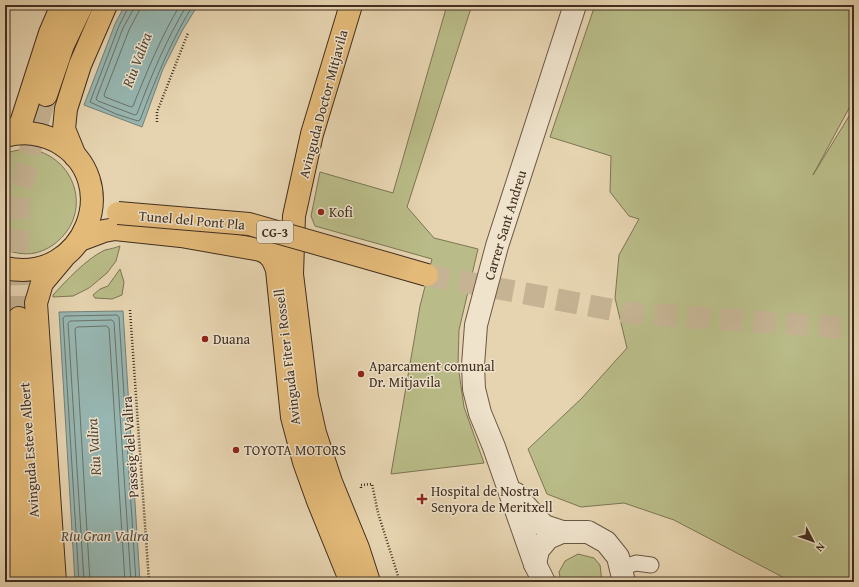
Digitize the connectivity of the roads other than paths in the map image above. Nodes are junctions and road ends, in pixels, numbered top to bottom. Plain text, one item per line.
1 (62, 5) edge
2 (82, 5) edge
3 (106, 5) edge
4 (351, 5) edge
5 (575, 5) edge
6 (46, 95) tunnel mouth
7 (8, 135) edge
8 (75, 157) junction
9 (91, 194) junction
10 (118, 213) junction
11 (293, 224) junction
12 (83, 234) junction
13 (261, 250) junction
14 (63, 258) junction
15 (5, 268) edge
16 (292, 274) joint
17 (427, 275) tunnel mouth
18 (12, 322) edge
19 (494, 447) junction
20 (562, 532) junction
21 (650, 565) dead end
22 (540, 573) edge
23 (622, 575) edge
24 (21, 582) edge
25 (38, 582) edge
26 (55, 582) edge
27 (351, 582) edge
28 (369, 582) edge

1 - 7 main road
2 - 6 main road
3 - 8 main road
4 - 11 main road, Avinguda Doctor Mitjavila
5 - 19 street, Carrer Sant Andreu
7 - 8 main road, CG-3
8 - 9 main road, CG-3
9 - 10 main road
9 - 12 main road, CG-3
10 - 12 main road, Tunel del Pont Pla / CG-3
10 - 17 main road, Tunel del Pont Pla / CG-3, bridge
11 - 13 main road
11 - 16 main road, Avinguda Doctor Mitjavila
12 - 13 main road
12 - 14 main road, CG-3
13 - 27 main road, Avinguda Fiter i Rossell
14 - 15 main road, CG-3
14 - 26 main road, Avinguda Esteve Albert
16 - 28 main road, Avinguda Fiter i Rossell
18 - 24 main road, Avinguda Esteve Albert
18 - 25 main road, Avinguda Esteve Albert
19 - 20 street
19 - 22 street
20 - 22 street
20 - 23 street
21 - 23 lane

